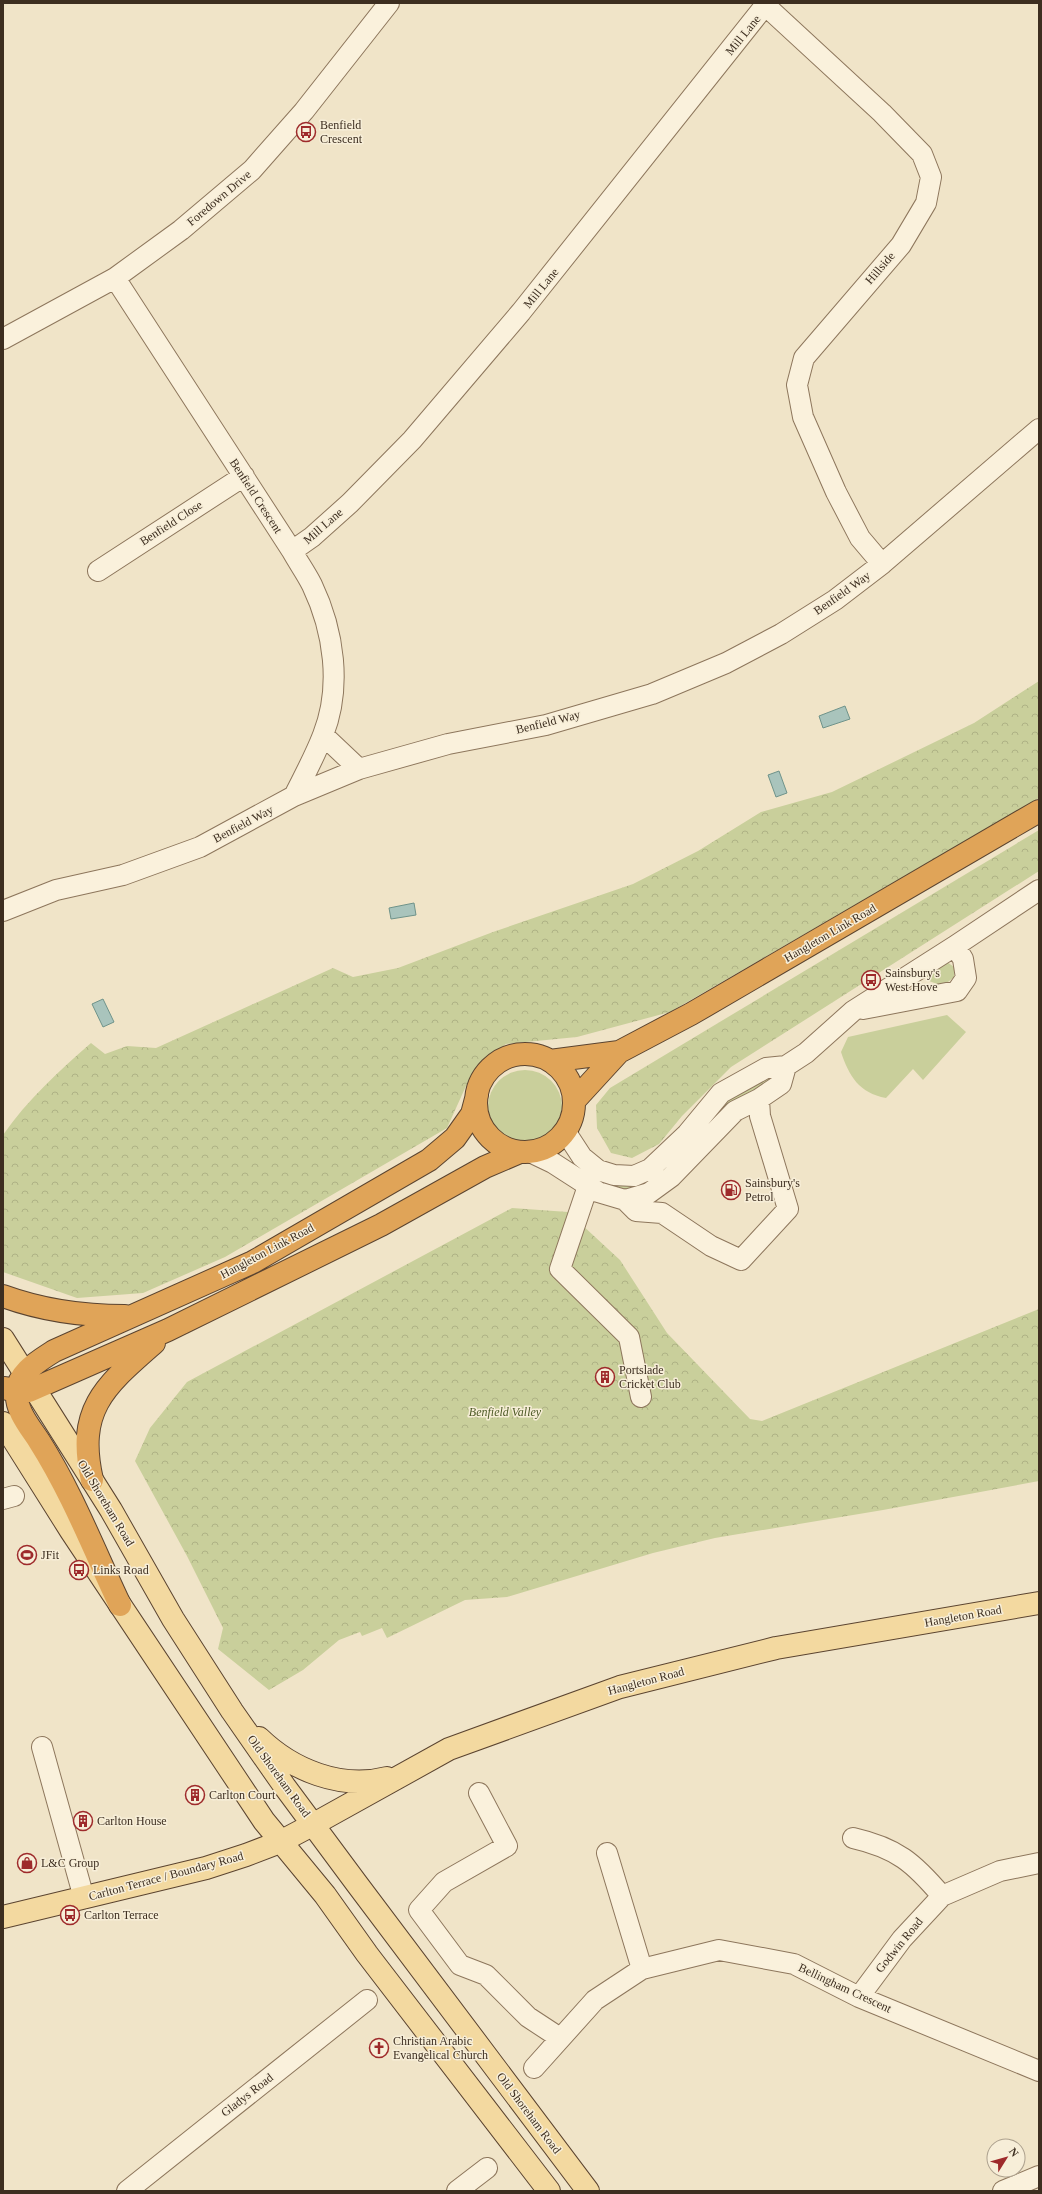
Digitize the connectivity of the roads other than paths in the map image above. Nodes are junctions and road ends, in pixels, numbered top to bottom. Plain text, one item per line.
1 (389, 3) edge
2 (767, 5) edge
3 (115, 278) junction
4 (3, 339) edge
5 (1039, 429) edge
6 (244, 476) junction
7 (292, 551) junction
8 (882, 564) junction
9 (98, 571) dead end
10 (323, 735) junction
11 (359, 769) junction
12 (294, 796) junction
13 (1039, 811) edge
14 (1039, 890) edge
15 (3, 911) edge
16 (955, 946) junction
17 (853, 1011) junction
18 (619, 1052) junction
19 (550, 1061) junction
20 (786, 1066) junction
21 (477, 1095) junction
22 (760, 1099) junction
23 (574, 1101) junction
24 (565, 1131) junction
25 (525, 1152) junction
26 (588, 1186) junction
27 (625, 1200) junction
28 (3, 1296) edge
29 (132, 1316) junction
30 (168, 1330) junction
31 (3, 1339) edge
32 (20, 1385) edge
33 (641, 1397) dead end
34 (3, 1423) edge
35 (92, 1480) junction
36 (1039, 1603) edge
37 (120, 1605) junction
38 (232, 1711) junction
39 (42, 1747) dead end
40 (403, 1774) junction
41 (479, 1793) dead end
42 (314, 1824) junction
43 (853, 1838) dead end
44 (280, 1842) junction
45 (607, 1853) dead end
46 (1039, 1863) edge
47 (942, 1896) junction
48 (84, 1898) junction
49 (3, 1918) edge
50 (642, 1969) junction
51 (859, 1997) junction
52 (367, 2000) dead end
53 (560, 2038) junction
54 (534, 2068) dead end
55 (1039, 2071) edge
56 (488, 2168) dead end
57 (1039, 2176) edge
58 (127, 2191) edge
59 (457, 2191) edge
60 (549, 2191) edge
61 (588, 2191) edge
62 (1003, 2191) edge

1 - 3 street, Foredown Drive
2 - 7 street, Mill Lane
2 - 8 street, Hillside
3 - 4 street, Foredown Drive
3 - 6 street, Benfield Crescent
5 - 8 street, Benfield Way
6 - 7 street, Benfield Crescent
6 - 9 street, Benfield Close
7 - 10 street, Benfield Crescent
8 - 11 street, Benfield Way
10 - 11 street
10 - 12 street, Benfield Crescent
11 - 12 street, Benfield Way
12 - 15 street, Benfield Way
13 - 18 highway, Hangleton Link Road
14 - 16 street
16 - 17 street
16 - 17 street
17 - 20 street
18 - 19 highway, Hangleton Link Road
18 - 23 highway, Hangleton Link Road
19 - 21 highway
19 - 23 highway
20 - 22 street
20 - 24 street
21 - 25 highway
21 - 29 highway, Hangleton Link Road
22 - 27 street
22 - 27 street
23 - 24 highway
24 - 25 highway
25 - 26 street
25 - 30 highway
26 - 27 street
26 - 33 street
28 - 29 highway
29 - 32 highway, Hangleton Link Road
30 - 32 highway
30 - 35 highway
31 - 32 main road, Old Shoreham Road
32 - 35 main road, Old Shoreham Road
32 - 37 highway
34 - 37 main road
35 - 38 main road, Old Shoreham Road
36 - 40 main road, Hangleton Road
37 - 44 main road
38 - 40 main road
38 - 42 main road, Old Shoreham Road
39 - 48 street
40 - 42 main road, Hangleton Road
41 - 53 street
42 - 44 main road, Hangleton Road
42 - 61 main road, Old Shoreham Road
43 - 47 street
44 - 48 main road, Carlton Terrace / Boundary Road
44 - 60 main road
45 - 50 street
46 - 47 street, Godwin Road
47 - 51 street, Godwin Road
48 - 49 main road, Carlton Terrace / Boundary Road
50 - 51 street, Bellingham Crescent
50 - 53 street, Bellingham Crescent
51 - 55 street, Bellingham Crescent
52 - 58 street, Gladys Road
53 - 54 street, Bellingham Crescent
56 - 59 street
57 - 62 street

